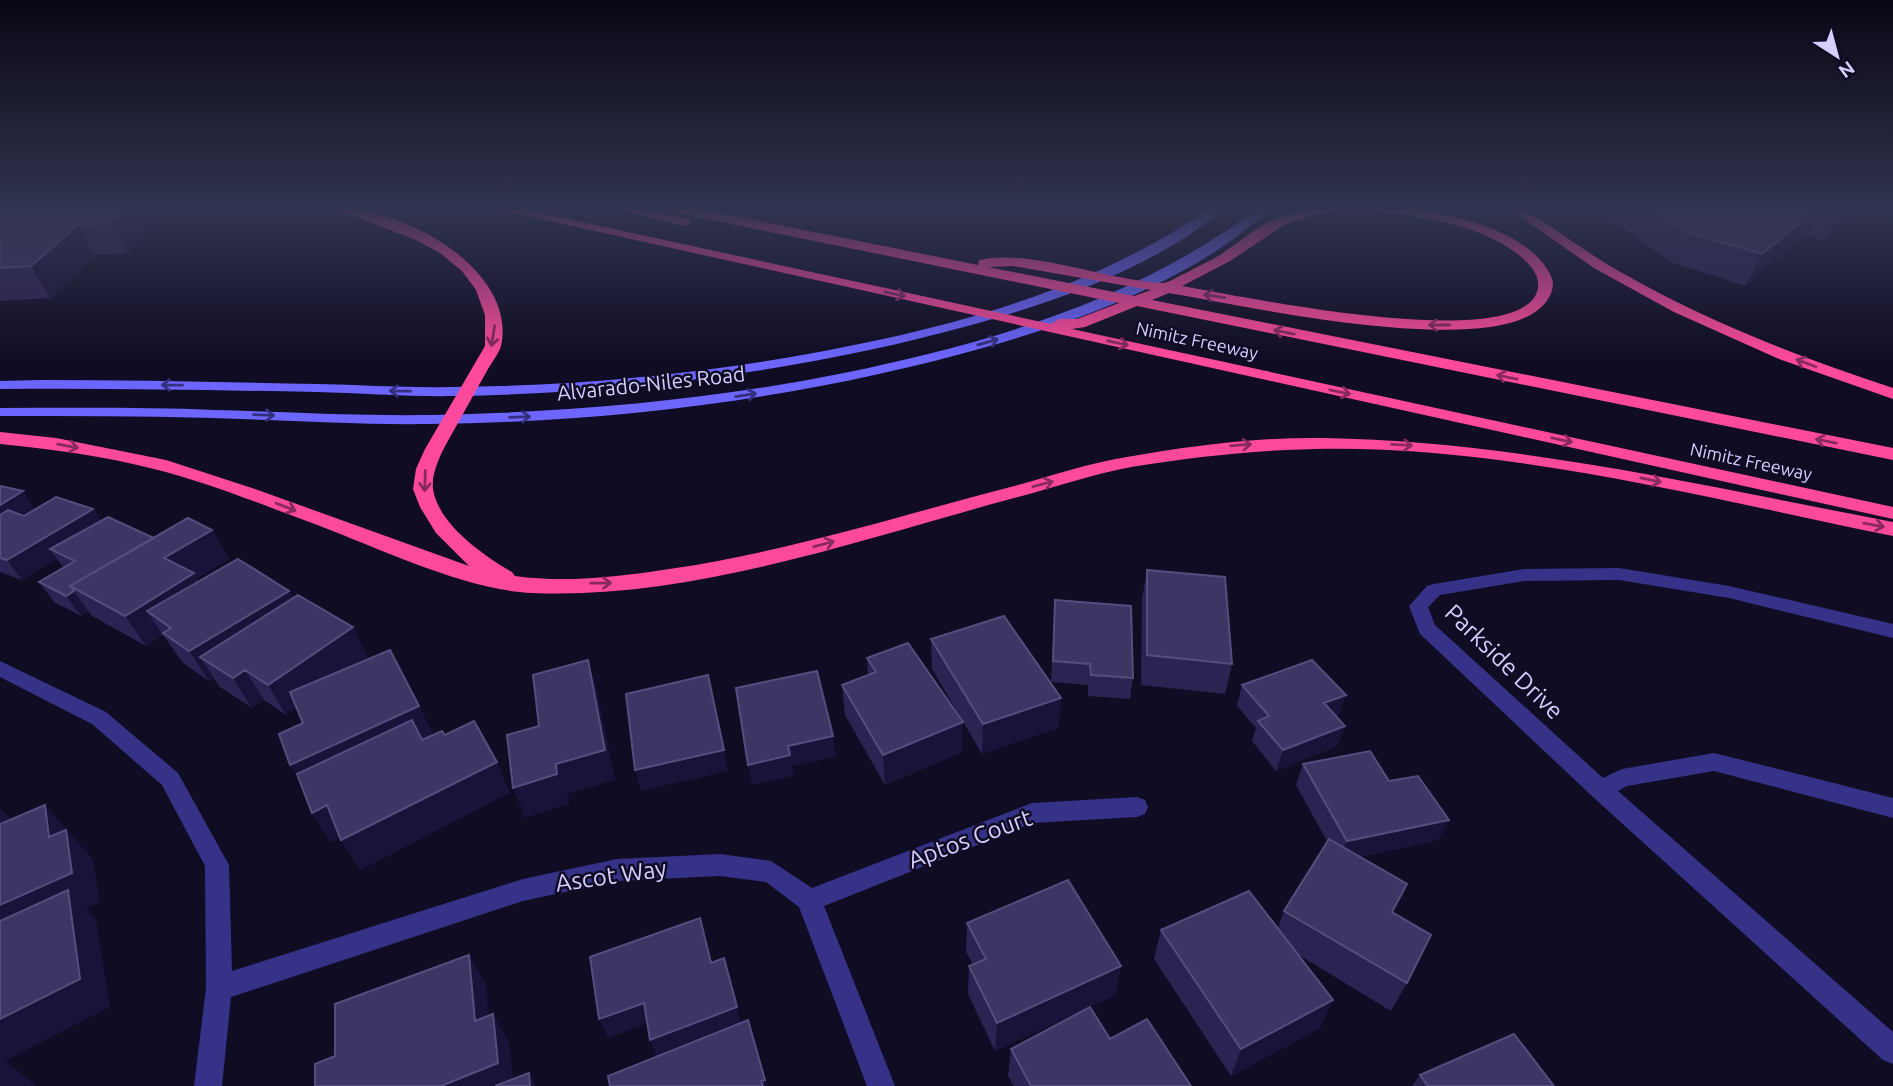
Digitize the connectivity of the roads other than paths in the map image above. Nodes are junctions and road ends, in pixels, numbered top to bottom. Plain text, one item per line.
1 (454, 258) edge
2 (725, 258) edge
3 (911, 258) edge
4 (1139, 258) edge
5 (1197, 258) edge
6 (1224, 258) edge
7 (1530, 258) edge
8 (1589, 258) edge
9 (947, 265) junction
10 (1050, 323) junction
11 (0, 385) edge
12 (468, 392) junction
13 (1893, 394) edge
14 (0, 412) edge
15 (451, 419) junction
16 (0, 438) edge
17 (1893, 454) edge
18 (1893, 513) edge
19 (1893, 529) edge
20 (532, 586) junction
21 (1893, 631) edge
22 (0, 668) edge
23 (1601, 790) junction
24 (1137, 807) dead end
25 (1893, 808) edge
26 (809, 900) junction
27 (219, 988) junction
28 (1893, 1050) edge
29 (208, 1086) edge
30 (881, 1086) edge

1 -> 12 highway
2 -> 18 highway, Nimitz Freeway
3 - 9 highway, Nimitz Freeway
4 - 12 main road, Alvarado-Niles Road
5 - 10 main road, Alvarado-Niles Road
6 - 10 highway
7 -> 9 highway
13 -> 8 highway
17 -> 9 highway, Nimitz Freeway
15 -> 10 main road, Alvarado-Niles Road
12 -> 11 main road, Alvarado-Niles Road
12 - 15 highway
14 -> 15 main road, Alvarado-Niles Road
15 -> 20 highway
16 -> 20 highway
20 -> 19 highway
21 - 23 street, Parkside Drive
22 - 27 street
23 - 25 street
23 - 28 street, Parkside Drive
24 - 26 street, Aptos Court
26 - 27 street, Ascot Way
26 - 30 street
27 - 29 street

